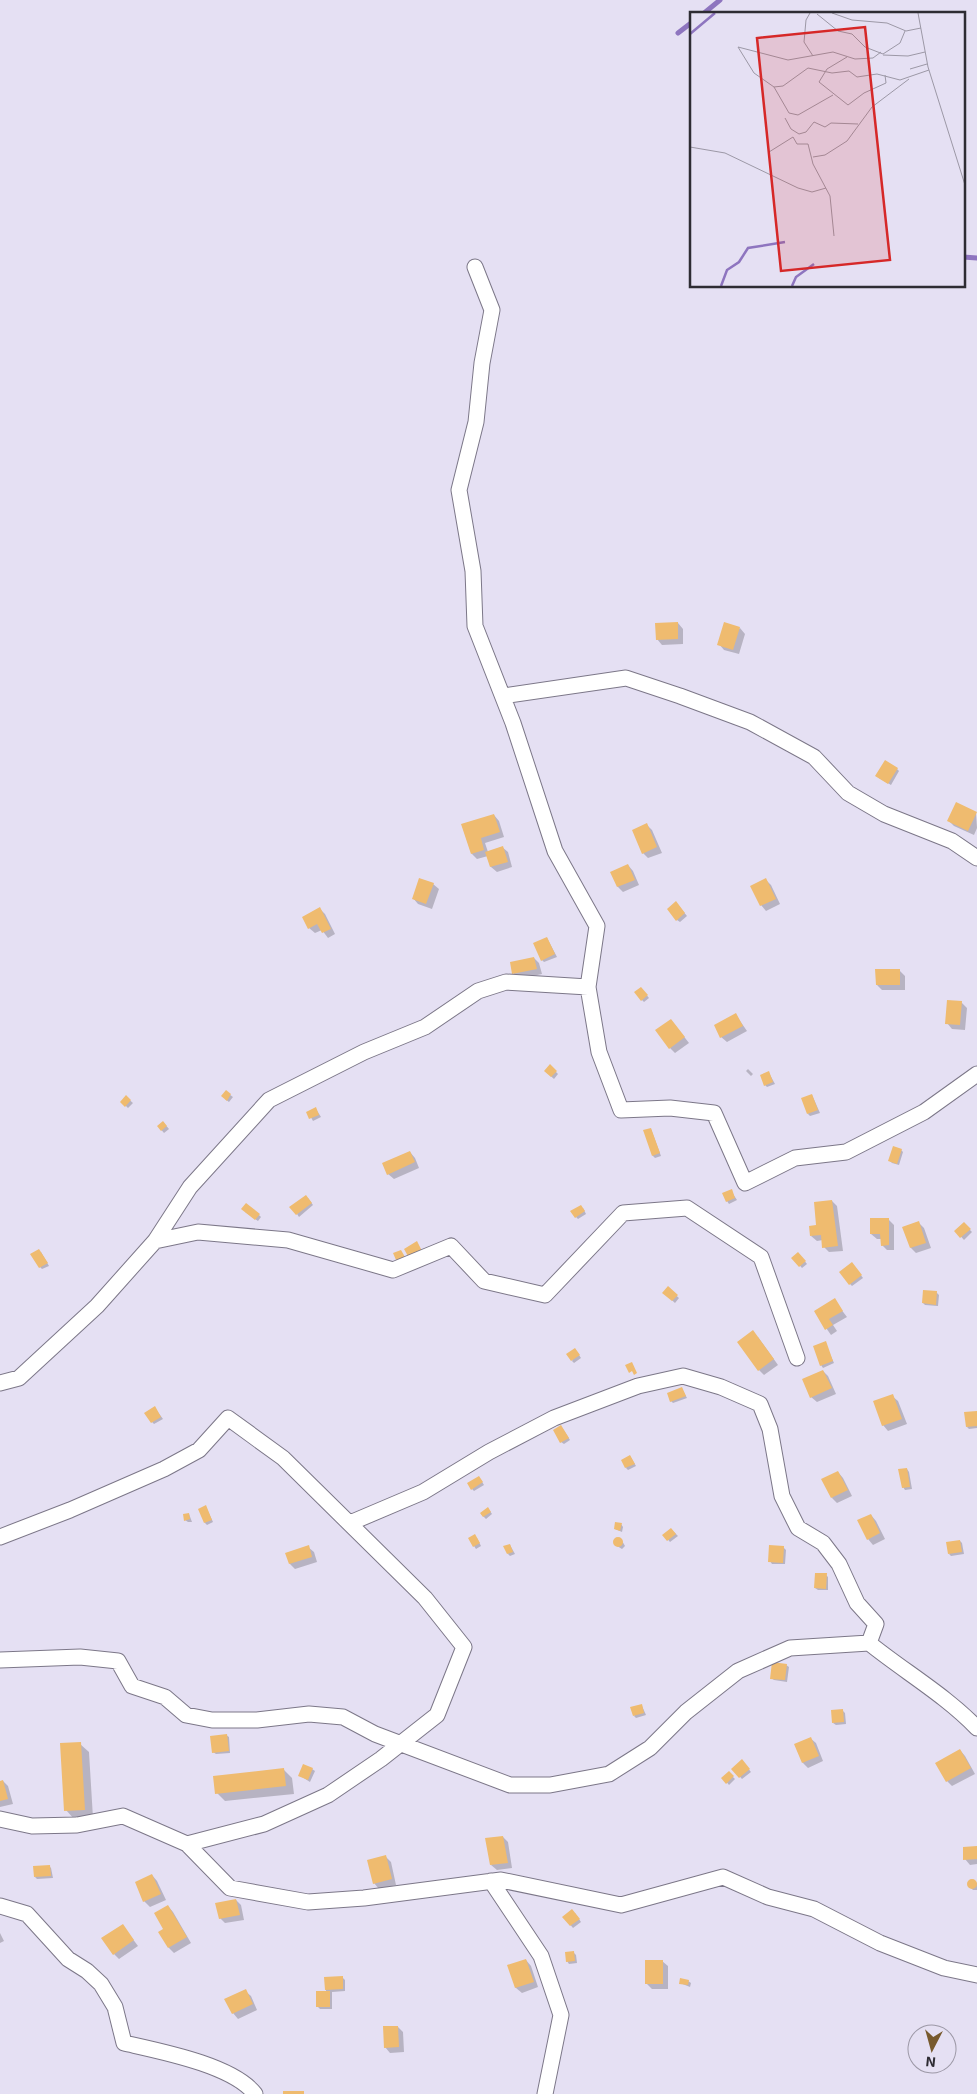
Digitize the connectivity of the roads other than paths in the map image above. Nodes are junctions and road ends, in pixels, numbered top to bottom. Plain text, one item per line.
1 (475, 267) dead end
2 (502, 696) junction
3 (977, 858) edge
4 (588, 986) junction
5 (977, 1074) edge
6 (155, 1240) junction
7 (797, 1358) dead end
8 (0, 1383) edge
9 (350, 1523) junction
10 (0, 1537) edge
11 (869, 1643) junction
12 (0, 1660) edge
13 (977, 1728) edge
14 (400, 1743) junction
15 (0, 1819) edge
16 (187, 1844) junction
17 (491, 1881) junction
18 (0, 1906) edge
19 (977, 1975) edge
20 (255, 2094) edge
21 (545, 2094) edge

1 - 2 street
2 - 3 street
2 - 4 street
4 - 5 street
4 - 6 street
6 - 7 street
6 - 8 street
9 - 10 street
9 - 11 street
9 - 14 street
11 - 13 street
11 - 14 street
12 - 14 street
14 - 16 street
15 - 16 street
16 - 17 street
17 - 19 street
17 - 21 street
18 - 20 street

